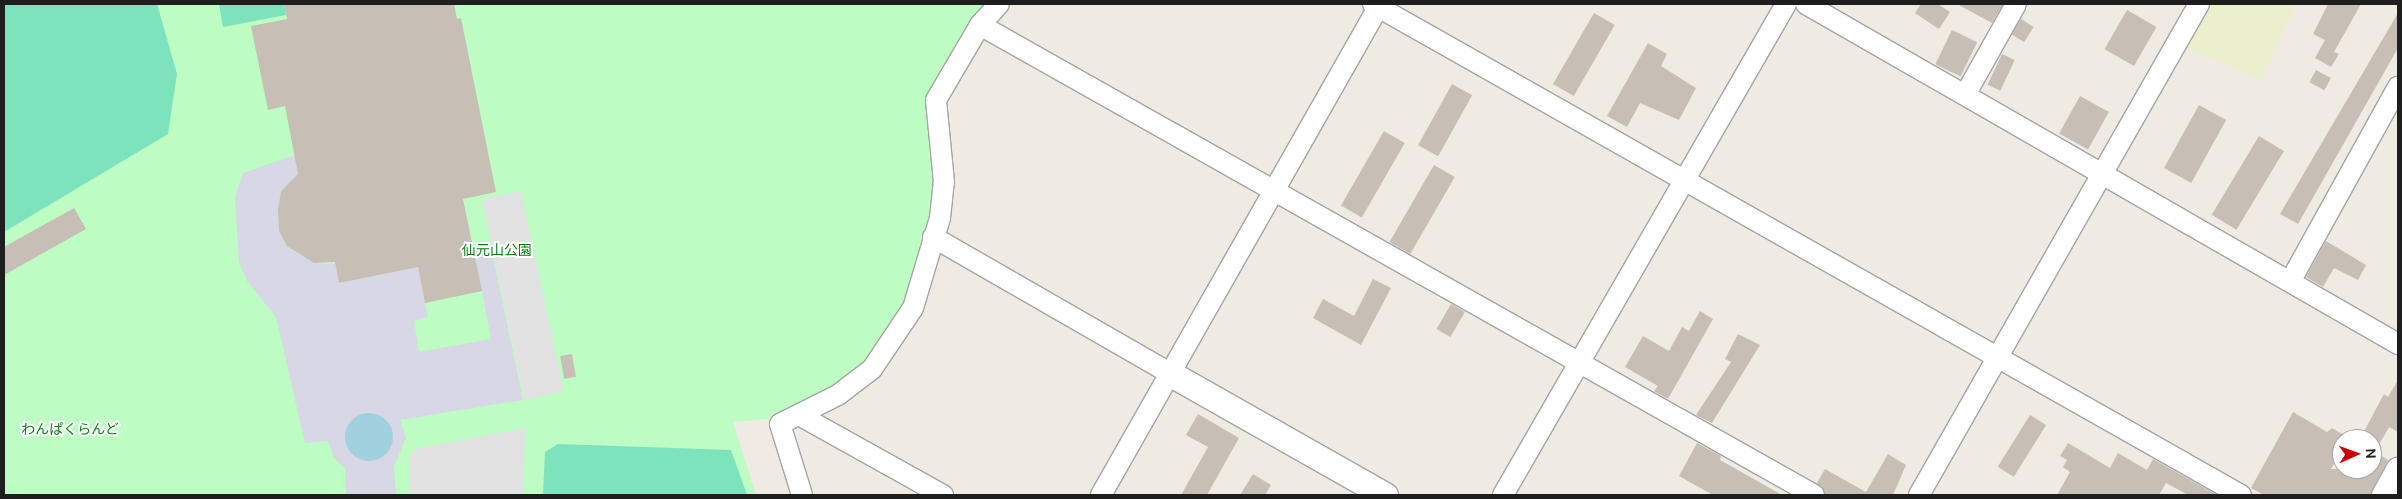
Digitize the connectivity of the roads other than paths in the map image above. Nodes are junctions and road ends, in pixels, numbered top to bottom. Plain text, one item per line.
1 (999, 4) edge
2 (1786, 4) edge
3 (1806, 4) edge
4 (2016, 4) edge
5 (2199, 4) edge
6 (1377, 5) edge
7 (980, 24) junction
8 (2398, 86) edge
9 (1965, 95) junction
10 (2102, 175) junction
11 (1686, 178) junction
12 (1274, 188) junction
13 (933, 238) junction
14 (2291, 280) junction
15 (2398, 344) edge
16 (1998, 356) junction
17 (1582, 362) junction
18 (1171, 374) junction
19 (799, 415) junction
20 (2398, 470) edge
21 (802, 495) edge
22 (943, 495) edge
23 (1102, 495) edge
24 (1385, 495) edge
25 (1504, 495) edge
26 (1814, 495) edge
27 (1919, 495) edge
28 (2240, 495) edge
29 (2384, 495) edge

1 - 7 street
2 - 11 street
3 - 9 street
4 - 9 street
5 - 10 street
6 - 11 street
6 - 12 street
7 - 12 street
7 - 13 street
8 - 14 street
9 - 10 street
10 - 14 street
10 - 16 street
11 - 16 street
11 - 17 street
12 - 17 street
12 - 18 street
13 - 18 street
13 - 19 street
14 - 15 street
16 - 27 street
16 - 28 street
17 - 25 street
17 - 26 street
18 - 23 street
18 - 24 street
19 - 21 street
19 - 22 street
20 - 29 street

